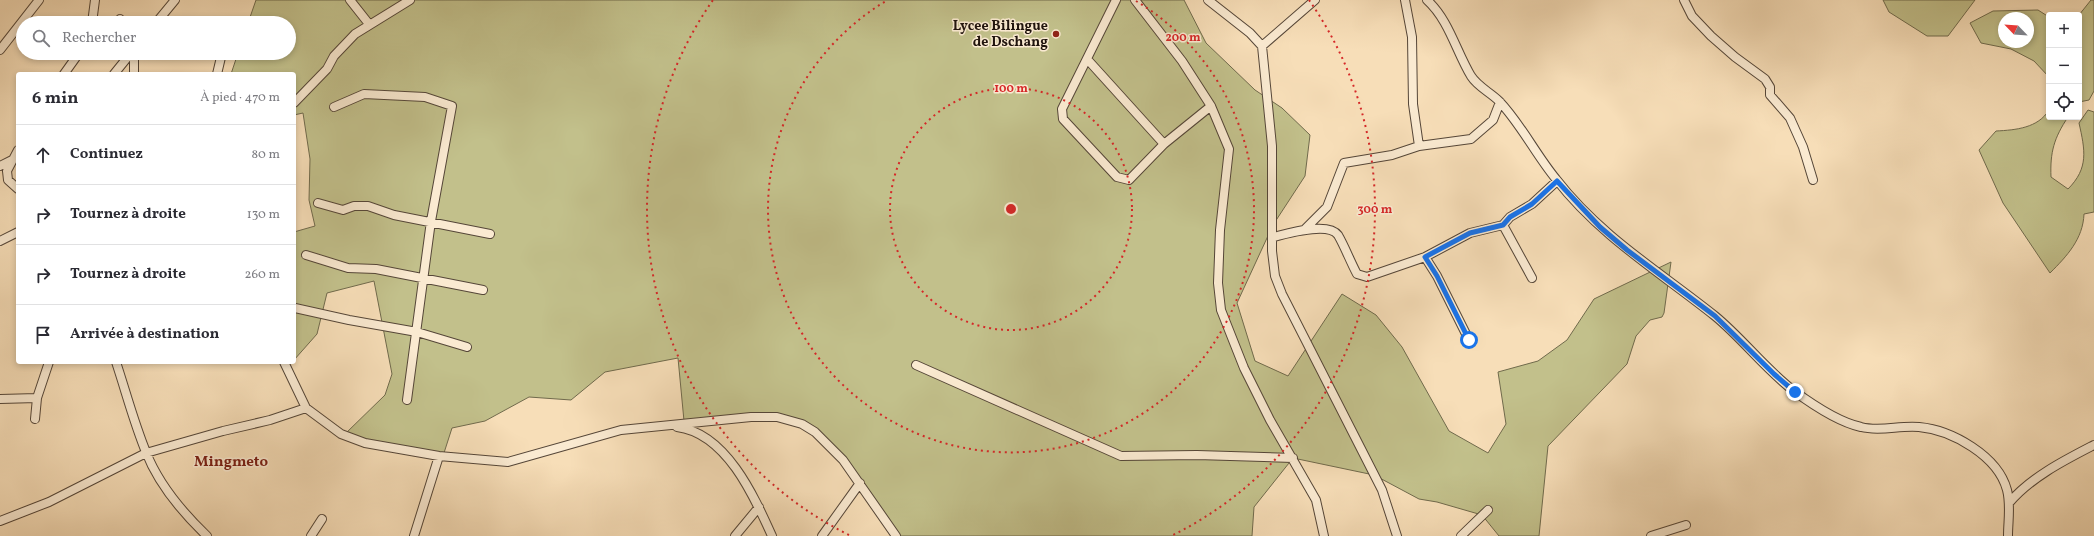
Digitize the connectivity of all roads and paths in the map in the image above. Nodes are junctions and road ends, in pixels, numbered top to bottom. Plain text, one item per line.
1 (39, 0) edge
2 (95, 0) edge
3 (176, 0) edge
4 (350, 0) edge
5 (410, 0) edge
6 (1116, 0) edge
7 (1135, 0) edge
8 (1208, 0) edge
9 (1315, 0) edge
10 (1404, 0) edge
11 (1427, 0) edge
12 (1684, 0) edge
13 (27, 16) edge
14 (93, 16) edge
15 (162, 16) edge
16 (370, 24) junction
17 (16, 29) edge
18 (1262, 46) junction
19 (0, 50) edge
20 (1087, 59) junction
21 (74, 60) edge
22 (127, 60) edge
23 (133, 60) edge
24 (220, 60) edge
25 (65, 72) edge
26 (116, 72) edge
27 (134, 72) edge
28 (217, 72) edge
29 (296, 101) edge
30 (1500, 102) junction
31 (1211, 106) junction
32 (334, 107) dead end
33 (1164, 144) junction
34 (1419, 146) junction
35 (16, 153) edge
36 (12, 160) junction
37 (0, 166) edge
38 (1813, 180) dead end
39 (1557, 181) junction
40 (16, 187) edge
41 (318, 203) dead end
42 (431, 221) junction
43 (1503, 225) junction
44 (1305, 229) junction
45 (16, 233) edge
46 (490, 234) dead end
47 (1273, 237) junction
48 (0, 241) edge
49 (306, 255) dead end
50 (1425, 257) junction
51 (423, 277) junction
52 (1532, 278) dead end
53 (483, 290) dead end
54 (296, 308) edge
55 (417, 332) junction
56 (1469, 340) dead end
57 (467, 347) dead end
58 (48, 364) edge
59 (117, 364) edge
60 (285, 364) edge
61 (916, 365) dead end
62 (37, 398) junction
63 (0, 399) edge
64 (407, 400) dead end
65 (306, 408) junction
66 (35, 420) dead end
67 (667, 426) junction
68 (2094, 445) edge
69 (146, 453) junction
70 (440, 456) junction
71 (1293, 458) junction
72 (860, 483) junction
73 (2006, 488) junction
74 (2019, 491) junction
75 (2009, 503) junction
76 (759, 507) junction
77 (1488, 510) dead end
78 (322, 519) dead end
79 (0, 521) edge
80 (1686, 525) dead end
81 (207, 536) edge
82 (311, 536) edge
83 (414, 536) edge
84 (735, 536) edge
85 (772, 536) edge
86 (822, 536) edge
87 (896, 536) edge
88 (1324, 536) edge
89 (1397, 536) edge
90 (1461, 536) edge
91 (1651, 536) edge
92 (2008, 536) edge

1 - 13 street
2 - 14 street
3 - 15 street
4 - 16 street
5 - 16 street
6 - 20 street
7 - 31 street
8 - 18 street
9 - 18 street
10 - 34 street
11 - 30 street
12 - 38 street
16 - 29 street
17 - 19 street
18 - 47 street
20 - 33 street
20 - 33 street
21 - 25 street
22 - 26 street
23 - 27 street
24 - 28 street
30 - 34 street
30 - 39 street
31 - 33 street
31 - 71 street
32 - 42 street
34 - 44 street
35 - 36 street
36 - 37 street
36 - 40 street
39 - 43 street
39 - 73 street
41 - 42 street
42 - 46 street
42 - 51 street
43 - 50 street
43 - 52 street
44 - 47 street
44 - 50 street
45 - 48 street
47 - 89 street
49 - 51 street
50 - 56 street
51 - 53 street
51 - 55 street
54 - 55 street
55 - 57 street
55 - 64 street
58 - 62 street
59 - 69 street
60 - 65 street
61 - 71 street
62 - 63 street
62 - 66 street
65 - 69 street
65 - 70 street
67 - 70 street
67 - 72 street
67 - 76 street
68 - 74 street
69 - 79 street
69 - 81 street
70 - 83 street
71 - 88 street
72 - 86 street
72 - 87 street
73 - 74 street
73 - 75 street
74 - 75 street
75 - 92 street
76 - 84 street
76 - 85 street
77 - 90 street
78 - 82 street
80 - 91 street

